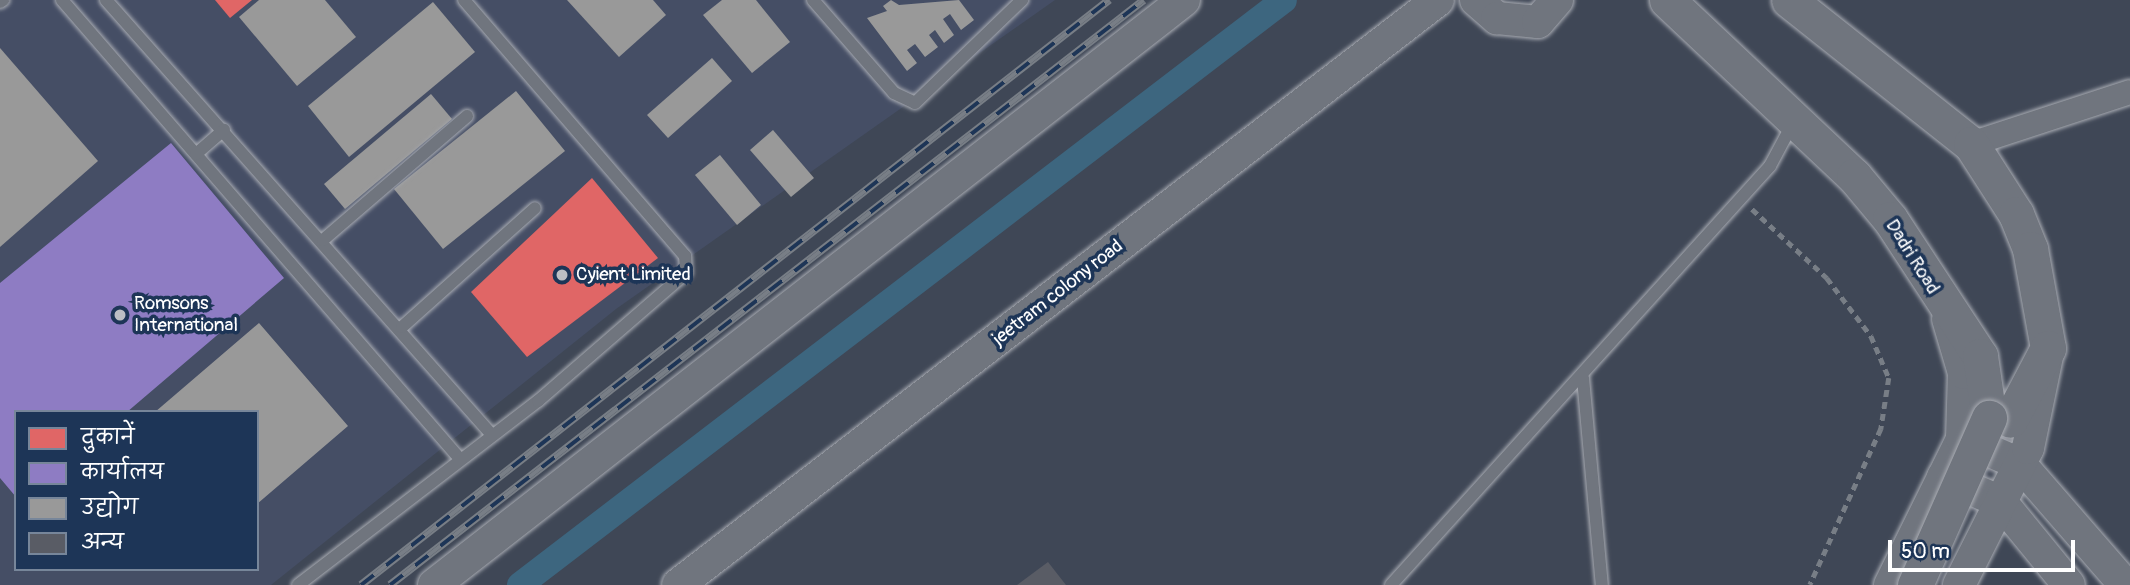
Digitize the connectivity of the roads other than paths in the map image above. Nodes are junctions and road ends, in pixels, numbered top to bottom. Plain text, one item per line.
1 (62, 0) edge
2 (106, 0) edge
3 (464, 0) edge
4 (813, 0) edge
5 (1022, 0) edge
6 (1184, 0) edge
7 (1438, 0) edge
8 (1476, 0) edge
9 (1558, 0) edge
10 (1667, 0) edge
11 (1789, 0) edge
12 (2130, 92) edge
13 (467, 116) dead end
14 (1794, 121) junction
15 (224, 130) junction
16 (1971, 144) junction
17 (196, 154) junction
18 (535, 208) dead end
19 (323, 240) junction
20 (402, 327) junction
21 (2048, 348) junction
22 (1583, 378) junction
23 (1987, 426) junction
24 (491, 434) junction
25 (460, 458) junction
26 (2020, 464) junction
27 (1943, 477) junction
28 (2001, 502) junction
29 (298, 585) edge
30 (434, 585) edge
31 (678, 585) edge
32 (1391, 585) edge
33 (1602, 585) edge
34 (1890, 585) edge
35 (1915, 585) edge
36 (1941, 585) edge
37 (1959, 585) edge
38 (2069, 585) edge
39 (2124, 585) edge

1 - 17 lane
2 - 15 lane
3 - 24 lane
4 - 5 lane
6 - 30 street
7 - 31 street, jeetram colony road
8 - 9 street
10 - 14 main road, Dadri Road
11 - 16 main road
12 - 16 street
13 - 19 lane
14 - 22 lane
14 - 23 main road, Dadri Road
15 - 17 lane
15 - 19 lane
16 - 21 main road
17 - 25 lane
18 - 20 lane
19 - 20 lane
20 - 24 lane
21 - 23 main road
21 - 26 street
22 - 32 lane
22 - 33 lane
23 - 26 street
23 - 27 street
23 - 35 main road, bridge
23 - 36 main road
24 - 25 lane
25 - 29 lane
26 - 28 street
26 - 39 street
27 - 28 street
27 - 34 street
28 - 37 street
28 - 38 street

